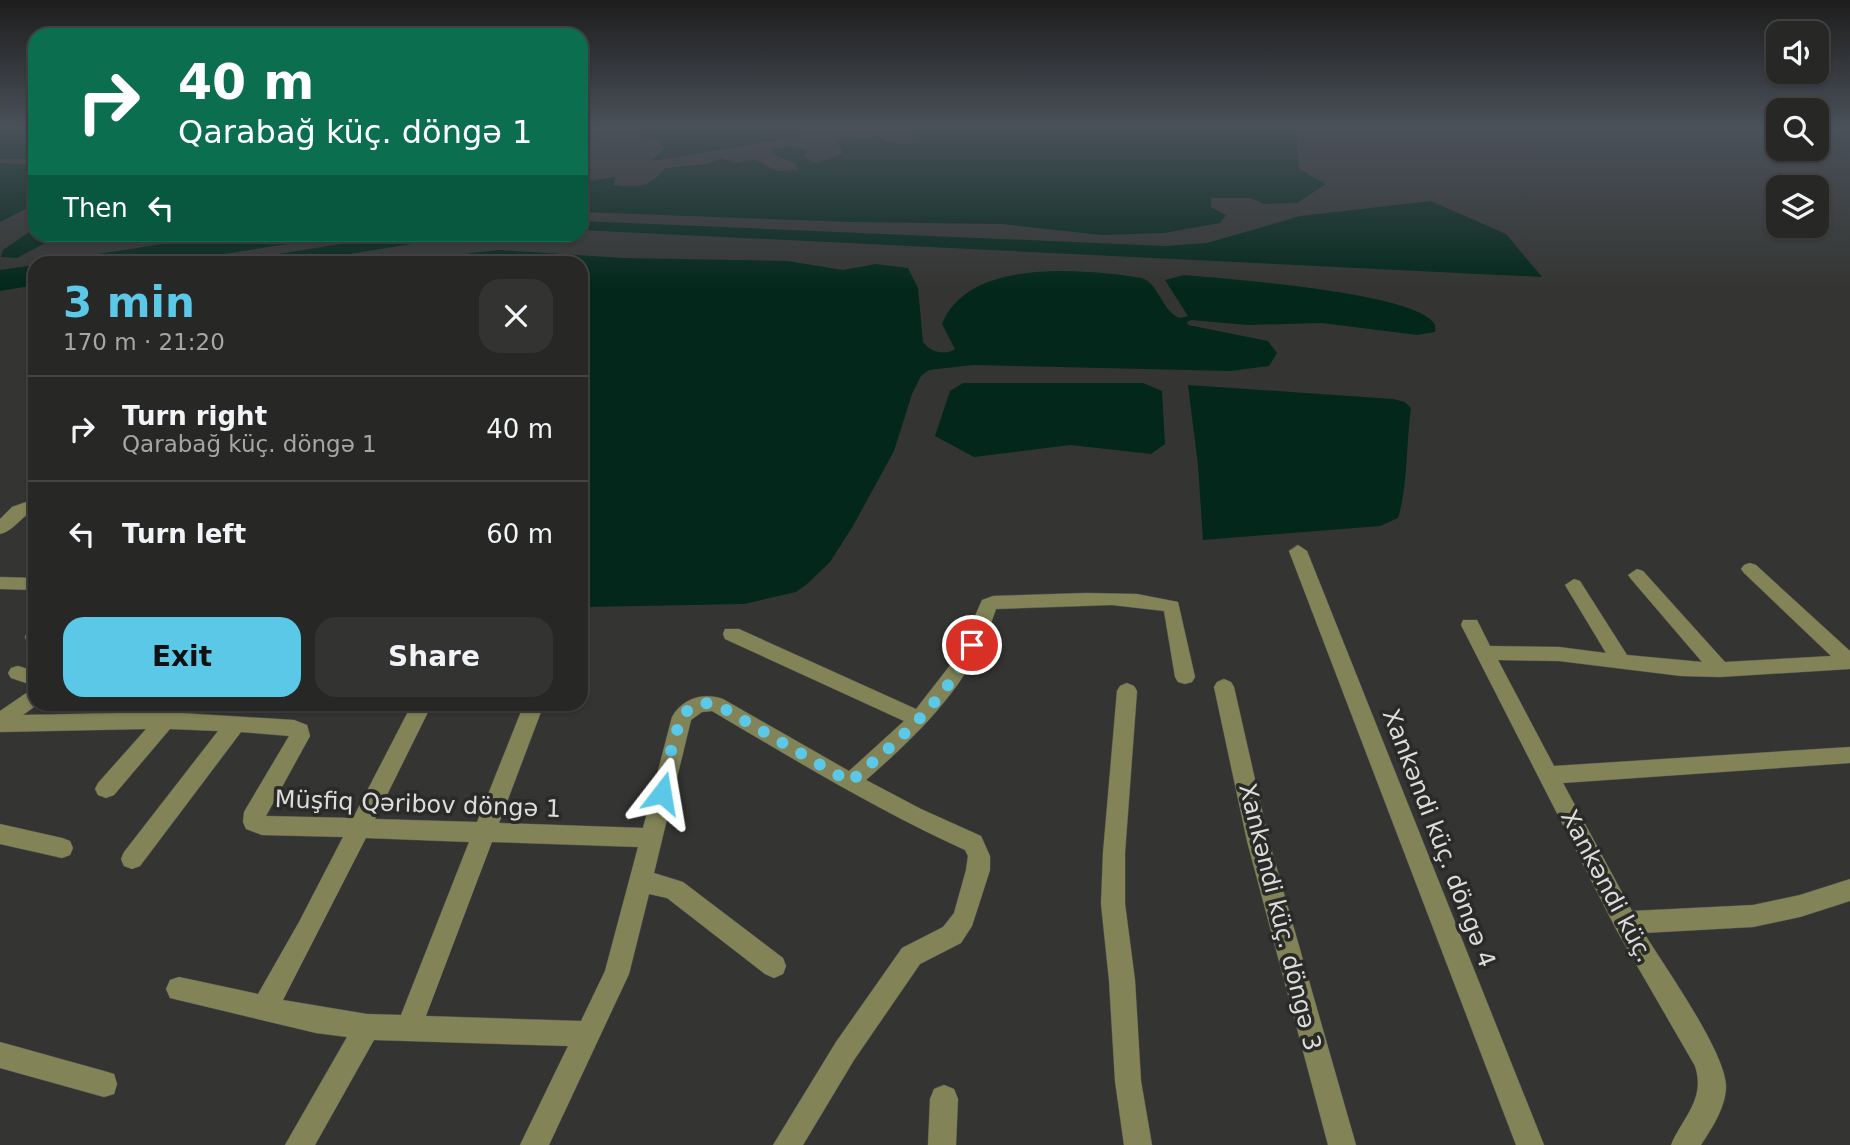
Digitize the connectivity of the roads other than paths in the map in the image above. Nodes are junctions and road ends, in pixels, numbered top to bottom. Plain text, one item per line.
1 (28, 507) edge
2 (0, 528) edge
3 (1298, 551) dead end
4 (1750, 569) dead end
5 (1637, 575) dead end
6 (0, 583) edge
7 (28, 584) edge
8 (1574, 585) dead end
9 (1470, 625) dead end
10 (732, 634) dead end
11 (1485, 653) junction
12 (1620, 660) junction
13 (1850, 662) edge
14 (1720, 670) junction
15 (1185, 677) dead end
16 (1224, 687) dead end
17 (1127, 691) dead end
18 (28, 701) edge
19 (418, 711) edge
20 (531, 711) edge
21 (917, 718) junction
22 (166, 720) junction
23 (0, 723) edge
24 (236, 723) junction
25 (1850, 755) edge
26 (1548, 775) junction
27 (850, 782) junction
28 (106, 789) dead end
29 (359, 830) junction
30 (484, 833) junction
31 (0, 834) edge
32 (651, 838) junction
33 (62, 848) dead end
34 (132, 859) dead end
35 (640, 883) junction
36 (1850, 890) edge
37 (1625, 923) junction
38 (774, 966) dead end
39 (179, 989) dead end
40 (264, 1009) junction
41 (368, 1027) junction
42 (408, 1029) junction
43 (588, 1034) junction
44 (0, 1055) edge
45 (104, 1084) dead end
46 (944, 1099) dead end
47 (299, 1145) edge
48 (534, 1145) edge
49 (787, 1145) edge
50 (942, 1145) edge
51 (1138, 1145) edge
52 (1342, 1145) edge
53 (1530, 1145) edge
54 (1685, 1145) edge

1 - 2 street
3 - 53 street, Xankəndi küç. döngə 4
4 - 13 street
5 - 14 street
6 - 7 street
8 - 12 street
9 - 11 street, Xankəndi küç.
10 - 21 street
11 - 12 street
11 - 26 street, Xankəndi küç.
12 - 14 street
13 - 14 street
15 - 21 street
16 - 52 street, Xankəndi küç. döngə 3
17 - 51 street
18 - 23 street
19 - 29 street
20 - 30 street
21 - 27 street
22 - 23 street, Müşfiq Qəribov döngə 1
22 - 24 street, Müşfiq Qəribov döngə 1
22 - 28 street
24 - 29 street, Müşfiq Qəribov döngə 1
24 - 34 street
25 - 26 street
26 - 37 street, Xankəndi küç.
27 - 32 street
27 - 49 street
29 - 30 street, Müşfiq Qəribov döngə 1
29 - 40 street
30 - 32 street, Müşfiq Qəribov döngə 1
30 - 42 street
31 - 33 street
32 - 35 street
35 - 38 street
35 - 43 street
36 - 37 street
37 - 54 street, Xankəndi küç.
39 - 40 street
40 - 41 street
41 - 42 street
41 - 47 street
42 - 43 street
43 - 48 street
44 - 45 street
46 - 50 street

